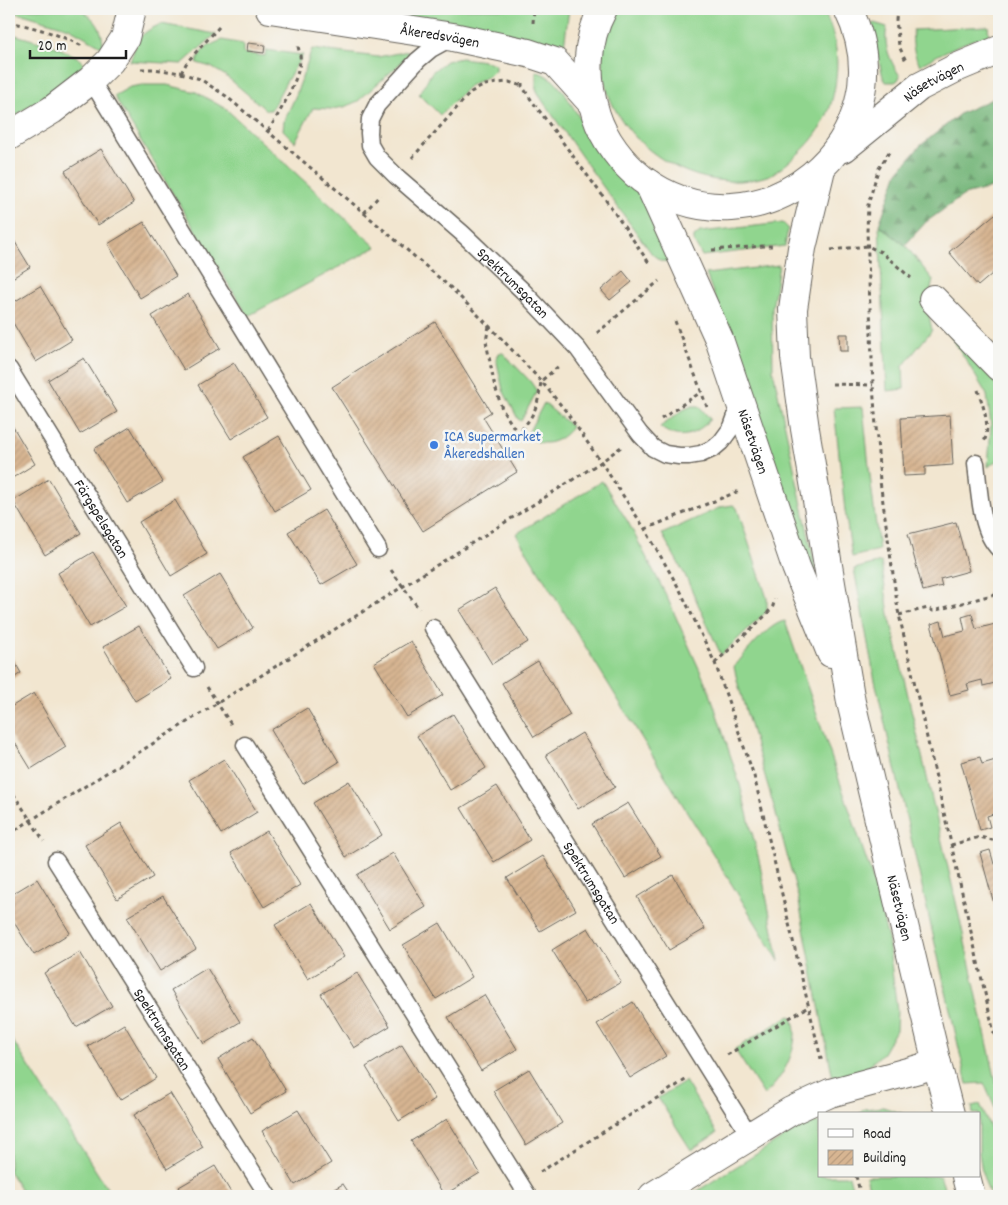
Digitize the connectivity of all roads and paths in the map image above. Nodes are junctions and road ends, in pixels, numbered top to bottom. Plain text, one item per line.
1 (132, 9) edge
2 (270, 9) edge
3 (534, 9) edge
4 (603, 9) edge
5 (848, 9) edge
6 (9, 22) edge
7 (219, 27) dead end
8 (453, 37) junction
9 (296, 38) dead end
10 (999, 50) edge
11 (528, 53) junction
12 (101, 71) junction
13 (181, 73) junction
14 (522, 86) junction
15 (592, 103) junction
16 (268, 131) junction
17 (9, 136) edge
18 (893, 147) dead end
19 (825, 164) junction
20 (396, 176) junction
21 (649, 184) junction
22 (364, 212) junction
23 (867, 246) junction
24 (652, 268) dead end
25 (656, 274) dead end
26 (660, 280) dead end
27 (934, 299) joint
28 (674, 318) dead end
29 (489, 326) junction
30 (999, 367) edge
31 (9, 369) edge
32 (541, 381) junction
33 (832, 384) dead end
34 (873, 385) junction
35 (977, 389) dead end
36 (737, 393) junction
37 (722, 442) junction
38 (601, 462) junction
39 (976, 463) joint
40 (744, 485) dead end
41 (738, 492) junction
42 (645, 529) junction
43 (378, 549) joint
44 (999, 549) edge
45 (402, 587) junction
46 (999, 593) edge
47 (775, 595) dead end
48 (899, 615) junction
49 (433, 628) joint
50 (715, 663) junction
51 (194, 668) joint
52 (217, 702) junction
53 (851, 702) junction
54 (245, 745) joint
55 (9, 787) edge
56 (30, 820) junction
57 (9, 834) edge
58 (999, 838) edge
59 (951, 845) junction
60 (56, 861) joint
61 (808, 1007) junction
62 (999, 1055) edge
63 (937, 1064) junction
64 (707, 1067) junction
65 (830, 1093) junction
66 (949, 1112) edge
67 (750, 1136) junction
68 (856, 1178) edge
69 (966, 1178) edge
70 (524, 1190) edge
71 (268, 1196) edge
72 (653, 1196) edge
73 (861, 1196) edge
74 (971, 1196) edge

1 - 12 street
2 - 8 street, Åkeredsvägen
3 - 11 path
4 - 15 street, Näsetvägen
5 - 19 street, Näsetvägen
6 - 12 path
7 - 13 path
8 - 11 street, Åkeredsvägen
8 - 20 lane, Spektrumsgatan
9 - 16 path
10 - 19 street, Näsetvägen
11 - 14 path
11 - 15 street, Åkeredsvägen
12 - 13 path
12 - 17 street
12 - 43 lane
13 - 16 path
14 - 20 path
14 - 24 path
15 - 21 street, Näsetvägen
16 - 22 path
18 - 23 path
19 - 21 street, Näsetvägen
19 - 53 street, Näsetvägen
20 - 22 path
20 - 37 lane, Spektrumsgatan
21 - 36 street, Näsetvägen
22 - 29 path
23 - 27 path
23 - 34 path
25 - 26 path
27 - 30 street
28 - 37 path
29 - 32 path
29 - 32 path
31 - 51 lane, Färgspelsgatan
32 - 38 path
33 - 34 path
34 - 48 path
35 - 39 path
36 - 37 lane
36 - 53 street, Näsetvägen
37 - 41 path
38 - 42 path
38 - 45 path
39 - 44 lane
40 - 41 path
41 - 42 path
42 - 50 path
43 - 45 path
45 - 49 path
45 - 52 path
46 - 48 path
47 - 50 path
48 - 59 path
49 - 64 lane, Spektrumsgatan
50 - 61 path
51 - 52 path
52 - 54 path
52 - 56 path
53 - 63 street, Näsetvägen
54 - 70 lane
55 - 56 path
56 - 57 path
56 - 60 path
58 - 59 path
59 - 62 path
60 - 71 lane, Spektrumsgatan
61 - 64 path
61 - 65 path
63 - 65 street
63 - 66 street, Näsetvägen
64 - 67 lane, Spektrumsgatan
64 - 70 path
65 - 67 street
67 - 72 street
68 - 73 path
69 - 74 street

